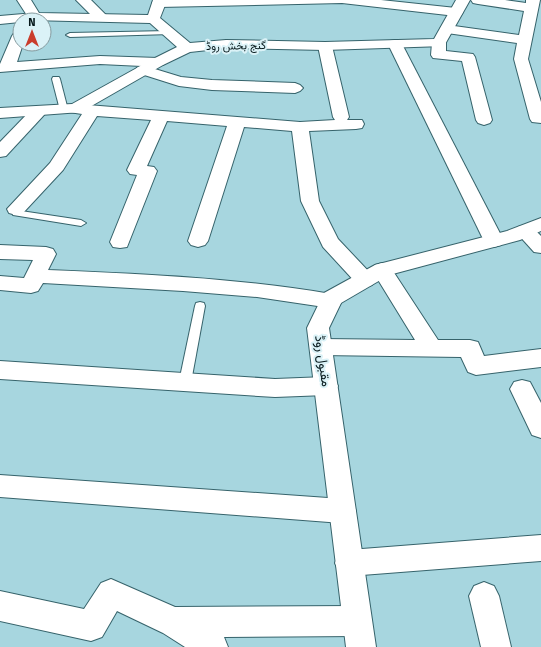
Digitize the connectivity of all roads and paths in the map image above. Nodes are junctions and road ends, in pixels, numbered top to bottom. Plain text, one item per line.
1 (24, 0) edge
2 (83, 0) edge
3 (339, 0) edge
4 (344, 0) edge
5 (478, 0) edge
6 (159, 1) edge
7 (533, 4) edge
8 (459, 6) edge
9 (32, 12) edge
10 (52, 17) edge
11 (102, 18) junction
12 (12, 19) edge
13 (153, 19) junction
14 (0, 20) edge
15 (447, 29) junction
16 (169, 34) junction
17 (70, 35) dead end
18 (524, 40) junction
19 (439, 43) junction
20 (395, 44) junction
21 (325, 46) junction
22 (187, 48) junction
23 (12, 51) edge
24 (158, 62) junction
25 (143, 70) junction
26 (56, 79) dead end
27 (296, 88) dead end
28 (77, 110) junction
29 (38, 112) junction
30 (0, 113) edge
31 (160, 116) junction
32 (341, 117) dead end
33 (538, 119) dead end
34 (484, 120) dead end
35 (237, 122) junction
36 (356, 124) dead end
37 (300, 127) junction
38 (0, 152) edge
39 (16, 209) joint
40 (81, 223) dead end
41 (533, 228) edge
42 (198, 241) dead end
43 (494, 241) junction
44 (120, 242) dead end
45 (541, 247) edge
46 (0, 252) edge
47 (373, 275) junction
48 (35, 276) junction
49 (0, 283) edge
50 (331, 301) junction
51 (200, 306) dead end
52 (321, 347) junction
53 (432, 349) junction
54 (541, 358) edge
55 (0, 370) edge
56 (185, 382) junction
57 (326, 386) junction
58 (522, 389) dead end
59 (541, 428) edge
60 (0, 486) edge
61 (342, 511) junction
62 (541, 548) edge
63 (349, 563) junction
64 (484, 596) dead end
65 (0, 606) edge
66 (174, 622) junction
67 (359, 634) edge
68 (213, 647) edge
69 (496, 647) edge

1 - 9 street
2 - 11 street
3 - 6 street
4 - 8 street
5 - 7 street
6 - 13 street
7 - 18 street
8 - 15 street
10 - 11 street
11 - 13 street
12 - 14 street
13 - 16 street
15 - 18 street
15 - 19 street
16 - 17 lane
16 - 22 street
18 - 33 street
19 - 20 street, گنج بخش روڈ
19 - 34 street
20 - 21 street, گنج بخش روڈ
20 - 43 street
21 - 22 street, گنج بخش روڈ
21 - 32 street
22 - 24 street, گنج بخش روڈ
23 - 24 street
24 - 25 street, گنج بخش روڈ
25 - 27 street
25 - 28 street, گنج بخش روڈ
26 - 28 lane
28 - 29 street, گنج بخش روڈ
28 - 31 street
28 - 39 street
29 - 30 street, گنج بخش روڈ
29 - 38 street
31 - 35 street
31 - 44 street
35 - 37 street
35 - 42 street
36 - 37 street
37 - 47 street
39 - 40 lane
41 - 43 street, مقبول روڈ
41 - 45 street
43 - 47 street, مقبول روڈ
46 - 48 street
47 - 50 street, مقبول روڈ
47 - 53 street
48 - 49 street
48 - 50 street
50 - 52 street, مقبول روڈ
51 - 56 lane
52 - 53 street
52 - 57 street, مقبول روڈ
53 - 54 street
55 - 56 street
56 - 57 street
57 - 61 street, مقبول روڈ
58 - 59 street
60 - 61 street
61 - 63 street, مقبول روڈ
62 - 63 street
63 - 67 street, مقبول روڈ
64 - 69 street
65 - 66 street
66 - 67 street
66 - 68 street

